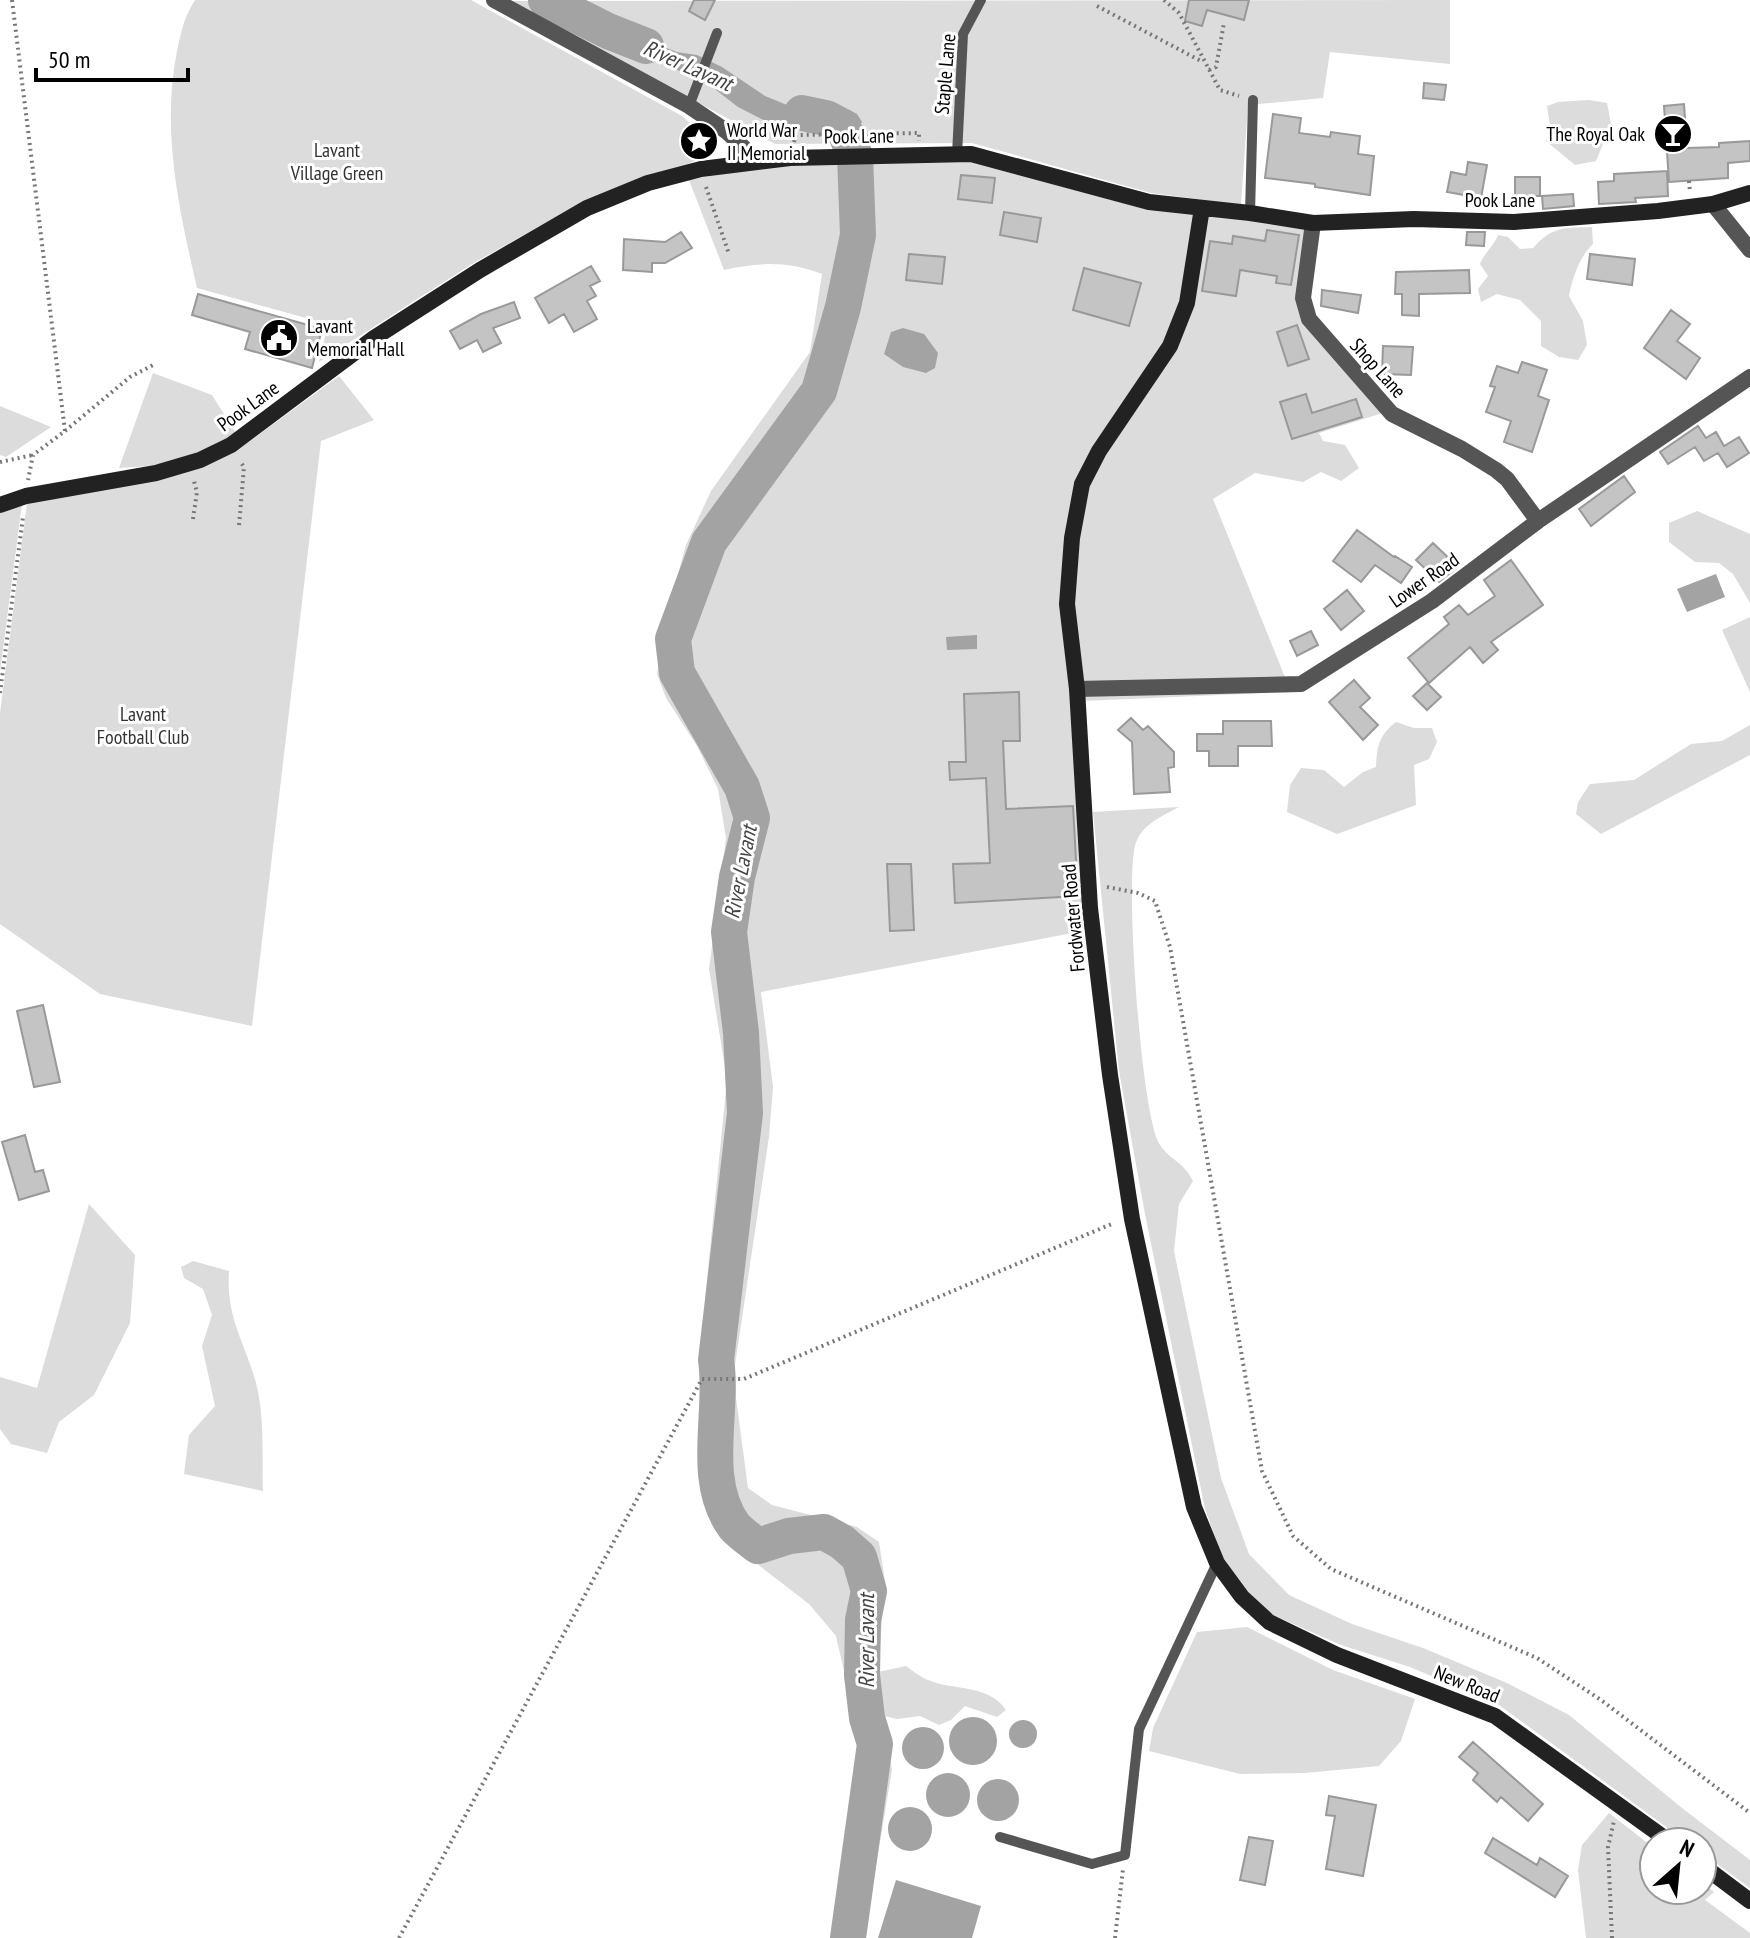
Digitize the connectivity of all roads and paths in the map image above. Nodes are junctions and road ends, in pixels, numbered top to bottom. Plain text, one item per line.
1 (12, 0) edge
2 (494, 0) edge
3 (981, 0) edge
4 (1164, 0) edge
5 (1097, 6) dead end
6 (1224, 23) dead end
7 (717, 33) dead end
8 (1203, 62) junction
9 (1209, 70) junction
10 (1253, 100) joint
11 (689, 106) junction
12 (861, 133) dead end
13 (834, 135) dead end
14 (957, 155) junction
15 (758, 161) junction
16 (701, 169) junction
17 (1750, 193) edge
18 (1713, 204) junction
19 (1202, 208) junction
20 (1250, 213) junction
21 (1313, 223) junction
22 (1750, 250) edge
23 (729, 254) dead end
24 (155, 364) dead end
25 (1750, 377) edge
26 (65, 431) junction
27 (231, 445) junction
28 (33, 455) junction
29 (0, 462) edge
30 (189, 463) junction
31 (26, 496) junction
32 (0, 505) edge
33 (193, 519) dead end
34 (1538, 521) junction
35 (239, 525) dead end
36 (1077, 689) junction
37 (0, 693) edge
38 (1105, 887) dead end
39 (1132, 1219) junction
40 (1217, 1563) junction
41 (1269, 1622) joint
42 (1619, 1804) junction
43 (1750, 1813) edge
44 (1649, 1826) edge
45 (1000, 1837) dead end
46 (1125, 1855) junction
47 (1718, 1877) edge
48 (1750, 1901) edge
49 (399, 1938) edge
50 (1115, 1938) edge
51 (1612, 1938) edge

1 - 26 path
2 - 11 street
3 - 14 lane, Staple Lane
4 - 8 path
5 - 8 path
6 - 9 path
7 - 11 lane
8 - 9 path
9 - 10 path
10 - 20 lane
11 - 15 street
12 - 13 path
14 - 15 street, Pook Lane
14 - 19 street, Pook Lane
15 - 16 street, Pook Lane
16 - 23 path
16 - 27 street, Pook Lane
17 - 18 street, Pook Lane
18 - 21 street, Pook Lane
18 - 22 street
19 - 20 street, Pook Lane
19 - 36 street, Fordwater Road
20 - 21 street, Pook Lane
21 - 34 street, Shop Lane
24 - 26 path
25 - 34 street, Lower Road
26 - 28 path
27 - 30 street, Pook Lane
27 - 35 path
28 - 29 path
28 - 31 path
30 - 31 street, Pook Lane
30 - 33 path
31 - 32 street, Pook Lane
31 - 37 path
34 - 36 street, Lower Road
36 - 39 street, Fordwater Road
38 - 43 path
39 - 40 street, Fordwater Road
39 - 49 path
40 - 41 street, Fordwater Road
40 - 46 lane
41 - 42 street, New Road
42 - 44 street, New Road
42 - 51 path
45 - 46 lane
46 - 50 path
47 - 48 street

